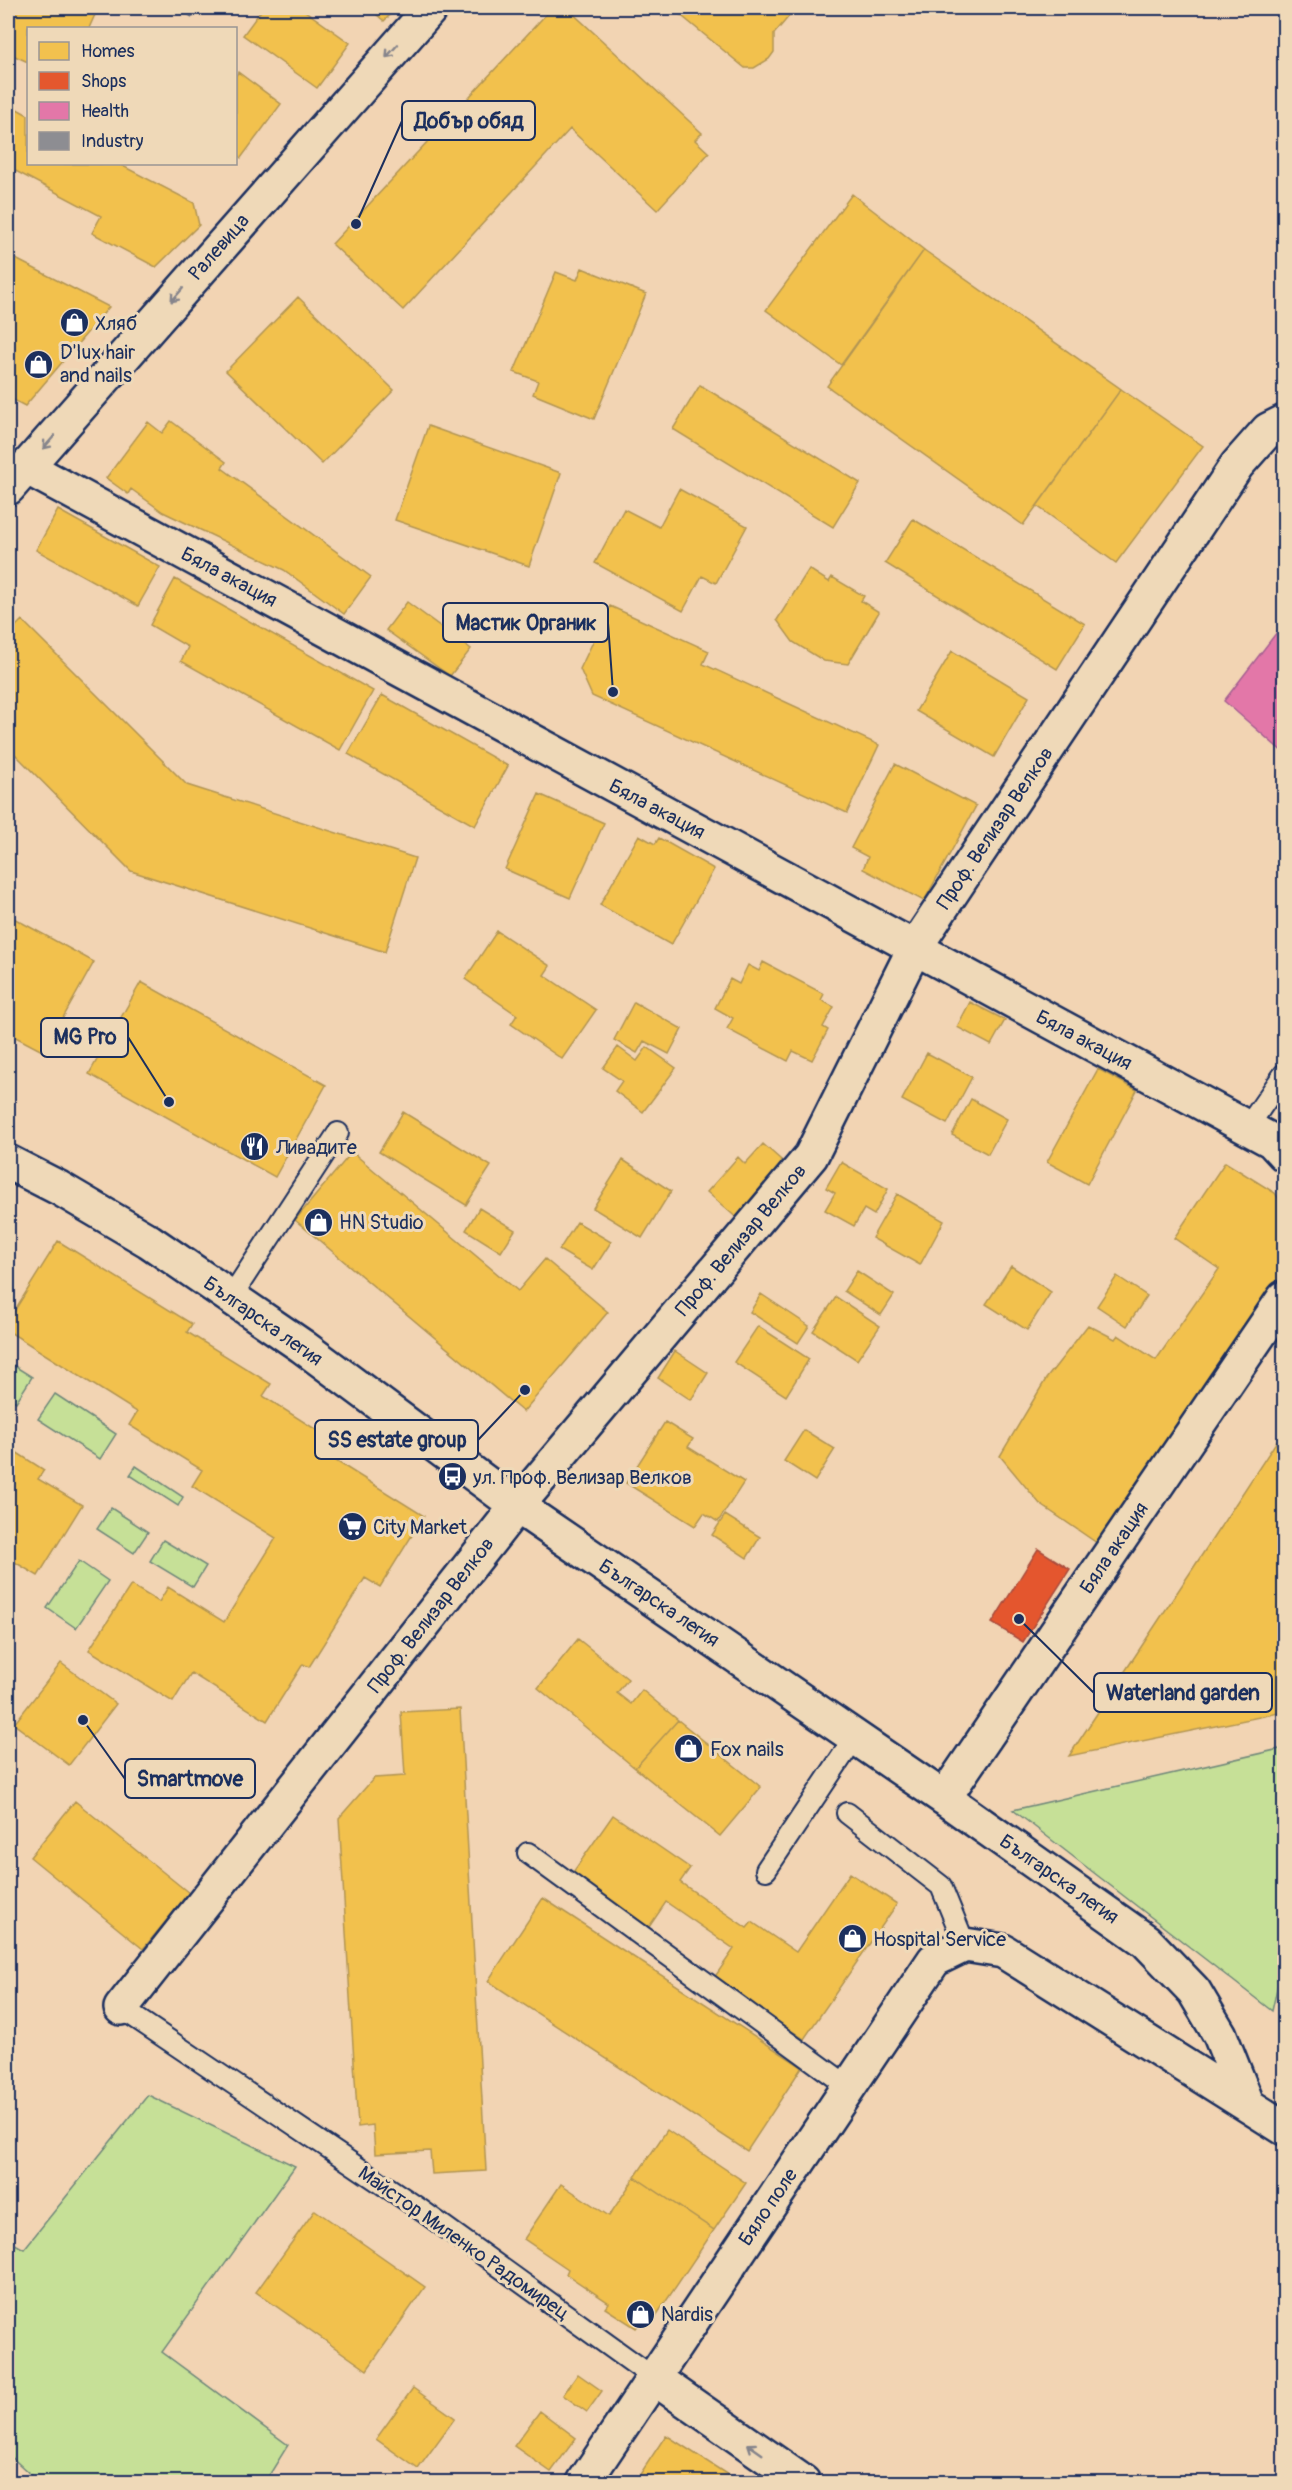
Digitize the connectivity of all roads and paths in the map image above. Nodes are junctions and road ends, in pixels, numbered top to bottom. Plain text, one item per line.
1 (431, 8) edge
2 (1284, 422) edge
3 (17, 478) edge
4 (914, 949) junction
5 (1284, 1074) edge
6 (1247, 1128) junction
7 (338, 1133) dead end
8 (1284, 1154) edge
9 (8, 1162) edge
10 (231, 1297) junction
11 (1284, 1298) edge
12 (517, 1506) junction
13 (855, 1737) junction
14 (944, 1798) junction
15 (848, 1813) dead end
16 (528, 1853) dead end
17 (766, 1869) dead end
18 (965, 1945) junction
19 (121, 2008) joint
20 (849, 2087) junction
21 (1247, 2103) junction
22 (1284, 2128) edge
23 (654, 2378) junction
24 (584, 2482) edge
25 (803, 2482) edge

1 -> 3 street, Ралевица
2 - 4 street, Проф. Велизар Велков
3 - 4 street, Бяла акация
4 - 6 street, Бяла акация
4 - 12 street, Проф. Велизар Велков
5 - 6 lane
6 - 8 street, Бяла акация
7 - 10 lane
9 - 10 street, Българска легия
10 - 12 street, Българска легия
11 - 14 street, Бяла акация
12 - 13 street, Българска легия
12 - 19 street, Проф. Велизар Велков
13 - 14 street, Българска легия
13 - 17 lane
14 - 21 street, Българска легия
15 - 18 lane
16 - 20 lane
18 - 20 street, Бяло поле
18 - 21 street
19 - 23 lane, Майстор Миленко Радомирец
20 - 23 street, Бяло поле
21 - 22 street
23 - 24 street, Бяло поле
25 -> 23 street, Майстор Миленко Радомирец

